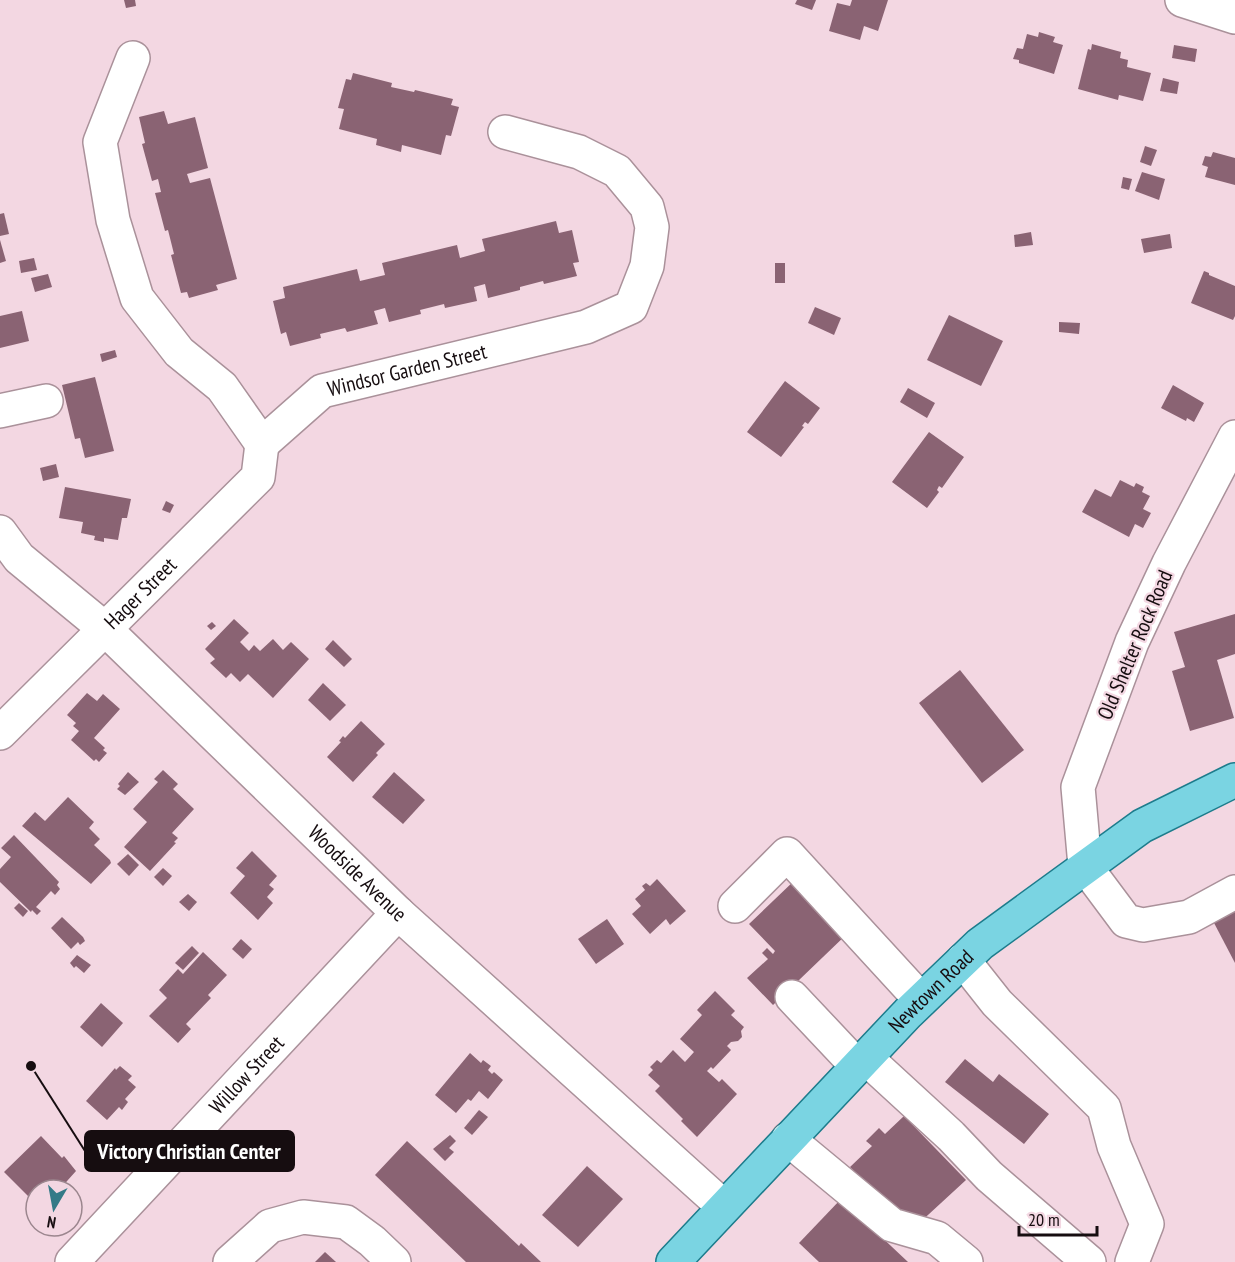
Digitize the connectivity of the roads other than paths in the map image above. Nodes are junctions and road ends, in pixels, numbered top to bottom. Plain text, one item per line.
1 (1182, 0) edge
2 (1235, 17) edge
3 (133, 58) dead end
4 (505, 132) dead end
5 (46, 401) dead end
6 (0, 411) edge
7 (1235, 436) edge
8 (262, 444) junction
9 (0, 532) edge
10 (105, 629) junction
11 (0, 733) edge
12 (1235, 780) edge
13 (1085, 866) junction
14 (1235, 892) edge
15 (735, 906) dead end
16 (398, 913) junction
17 (963, 960) junction
18 (792, 997) dead end
19 (921, 1000) junction
20 (861, 1062) junction
21 (788, 1139) junction
22 (724, 1207) junction
23 (72, 1262) edge
24 (230, 1262) edge
25 (394, 1262) edge
26 (673, 1262) edge
27 (966, 1262) edge
28 (1089, 1262) edge
29 (1132, 1262) edge

1 - 2 street
3 - 8 street
4 - 8 street, Windsor Garden Street
5 - 6 street
7 - 13 street, Old Shelter Rock Road
8 - 10 street, Hager Street
9 - 10 street, Woodside Avenue
10 - 11 street, Hager Street
10 - 16 street, Woodside Avenue
12 - 13 main road, Newtown Road
13 - 14 street
13 - 17 main road, Newtown Road
15 - 19 street
16 - 22 street, Woodside Avenue
16 - 23 street, Willow Street
17 - 19 main road, Newtown Road
17 - 29 street
18 - 20 street
19 - 20 main road, Newtown Road
20 - 21 main road, Newtown Road
20 - 28 street
21 - 22 main road, Newtown Road
21 - 27 street
22 - 26 main road, Newtown Road
24 - 25 street

